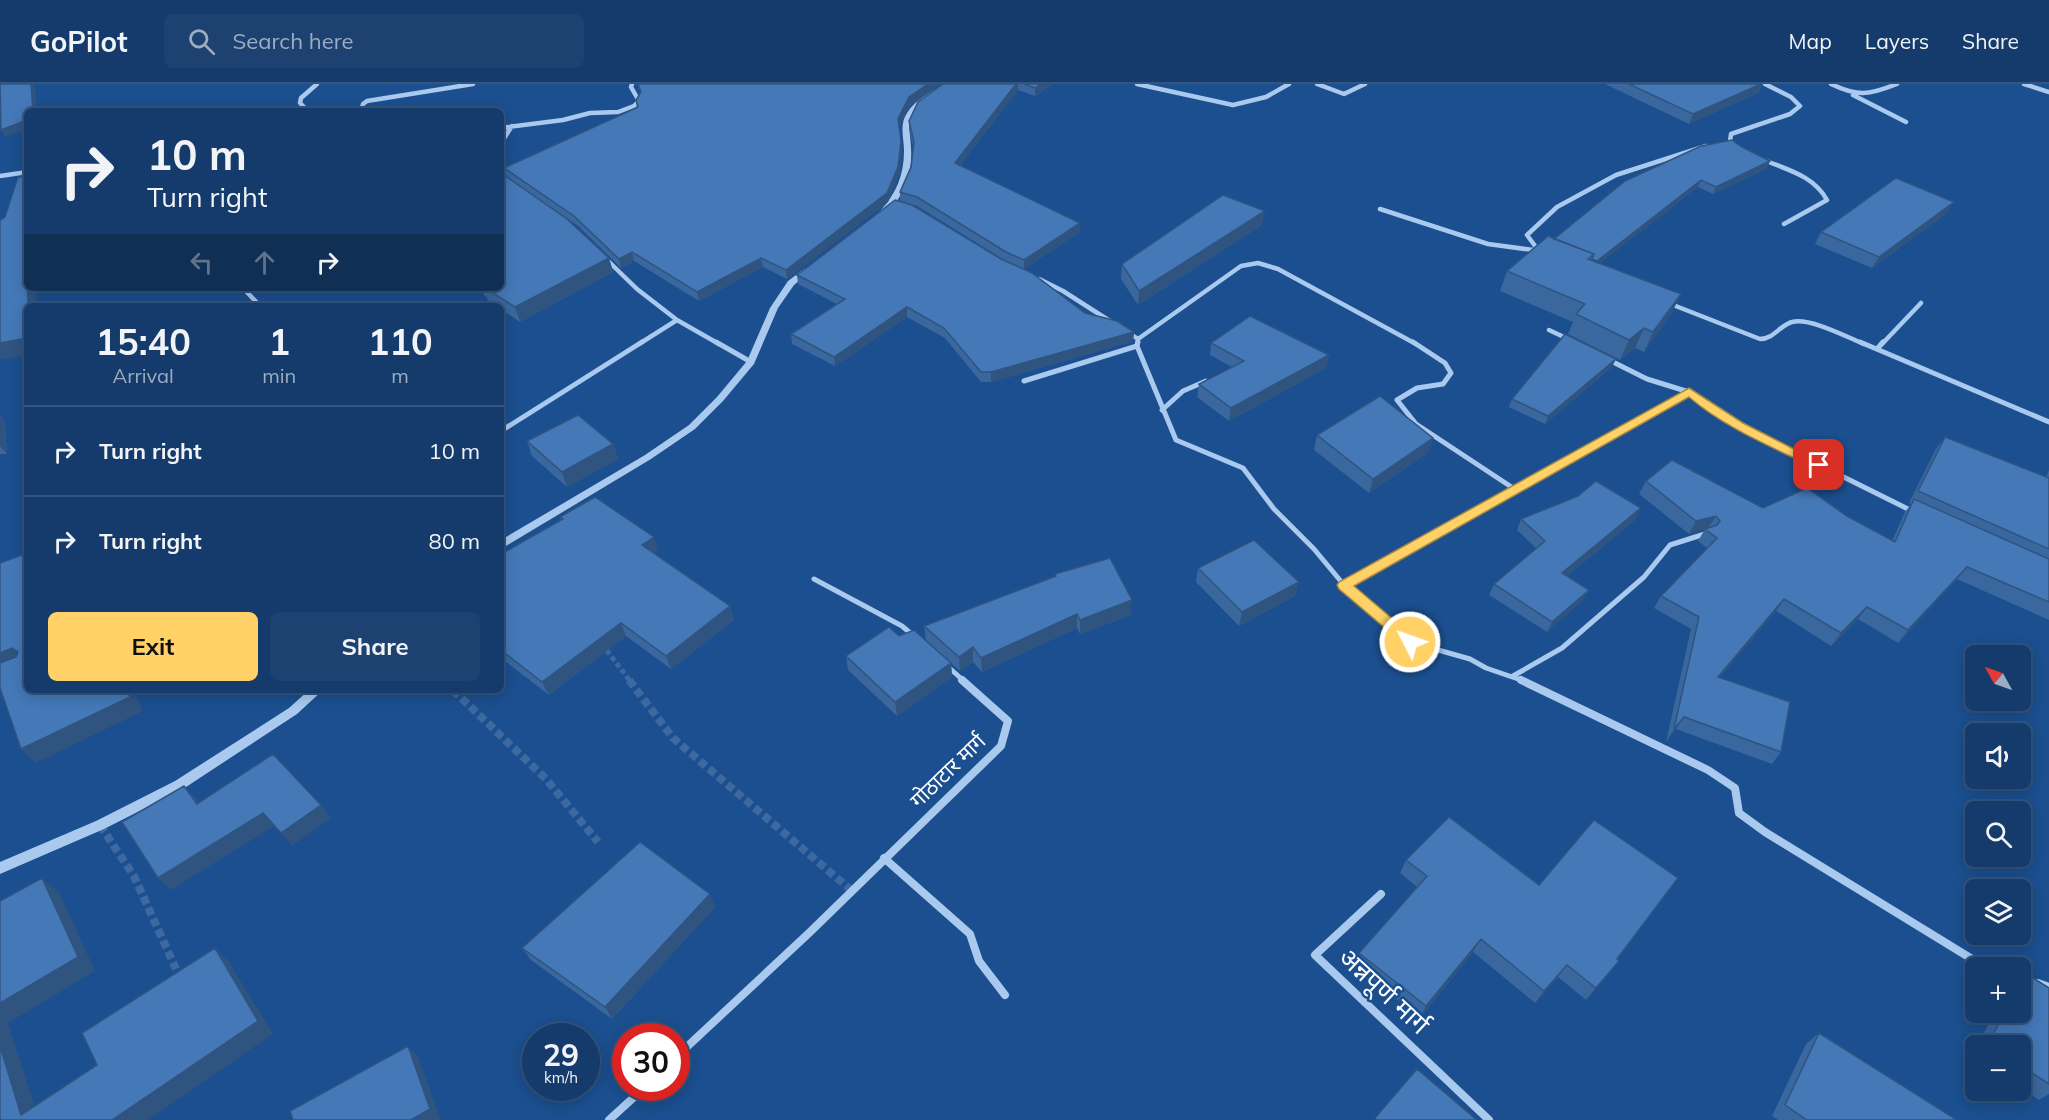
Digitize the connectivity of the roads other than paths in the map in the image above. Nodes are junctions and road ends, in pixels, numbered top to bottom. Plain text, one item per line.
1 (317, 84) edge
2 (473, 84) edge
3 (632, 84) edge
4 (948, 84) edge
5 (1137, 84) edge
6 (1289, 84) edge
7 (1317, 84) edge
8 (1365, 84) edge
9 (1765, 84) edge
10 (1831, 84) edge
11 (1897, 84) edge
12 (2024, 84) edge
13 (2049, 92) edge
14 (1853, 95) junction
15 (305, 108) edge
16 (362, 108) edge
17 (1906, 122) dead end
18 (512, 126) junction
19 (504, 127) edge
20 (504, 138) edge
21 (1730, 142) junction
22 (1720, 143) edge
23 (1711, 145) edge
24 (1737, 146) edge
25 (1754, 155) edge
26 (24, 172) edge
27 (0, 176) edge
28 (892, 204) junction
29 (904, 207) edge
30 (1380, 209) dead end
31 (878, 216) edge
32 (1784, 224) dead end
33 (1538, 250) junction
34 (597, 251) edge
35 (1549, 254) edge
36 (818, 262) edge
37 (1035, 278) edge
38 (246, 291) edge
39 (1666, 302) edge
40 (257, 303) edge
41 (1920, 303) dead end
42 (677, 320) junction
43 (1549, 330) dead end
44 (1137, 343) junction
45 (1579, 344) edge
46 (1877, 349) junction
47 (1598, 354) edge
48 (751, 362) junction
49 (1210, 379) edge
50 (1024, 381) dead end
51 (1689, 392) junction
52 (1162, 410) junction
53 (2049, 422) edge
54 (504, 428) edge
55 (1516, 490) junction
56 (1921, 515) edge
57 (1708, 533) edge
58 (504, 543) edge
59 (814, 579) dead end
60 (1344, 585) junction
61 (920, 642) edge
62 (937, 658) edge
63 (1513, 676) junction
64 (313, 693) edge
65 (884, 858) junction
66 (0, 868) edge
67 (1381, 894) dead end
68 (1969, 957) edge
69 (2031, 980) edge
70 (2049, 987) edge
71 (1005, 994) dead end
72 (690, 1044) edge
73 (630, 1101) edge
74 (609, 1120) edge
75 (1489, 1120) edge

1 - 15 street
2 - 16 street
3 - 18 street
4 - 28 street
5 - 6 street
7 - 8 street
9 - 21 street
10 - 14 street
11 - 14 street
12 - 13 street
14 - 17 street
18 - 19 street
18 - 20 street
21 - 22 street
21 - 24 street
23 - 33 street
25 - 32 street
26 - 27 street
28 - 29 street
28 - 31 street
30 - 33 street
33 - 35 street
34 - 42 street
36 - 48 street
37 - 44 street
38 - 40 street
39 - 46 street
41 - 46 street
42 - 48 street
42 - 54 street
43 - 45 street
44 - 50 street
44 - 52 street
44 - 55 street
46 - 53 street
47 - 51 street
48 - 58 street
49 - 52 street
51 - 55 street
51 - 56 street
52 - 60 street
55 - 60 street
57 - 63 street
59 - 61 street
60 - 63 street
62 - 65 street, गोठाटार मार्ग
63 - 68 street
64 - 66 street
65 - 71 street
65 - 72 street, गोठाटार मार्ग
67 - 75 street, अन्नपूर्ण मार्ग
69 - 70 street
73 - 74 street

